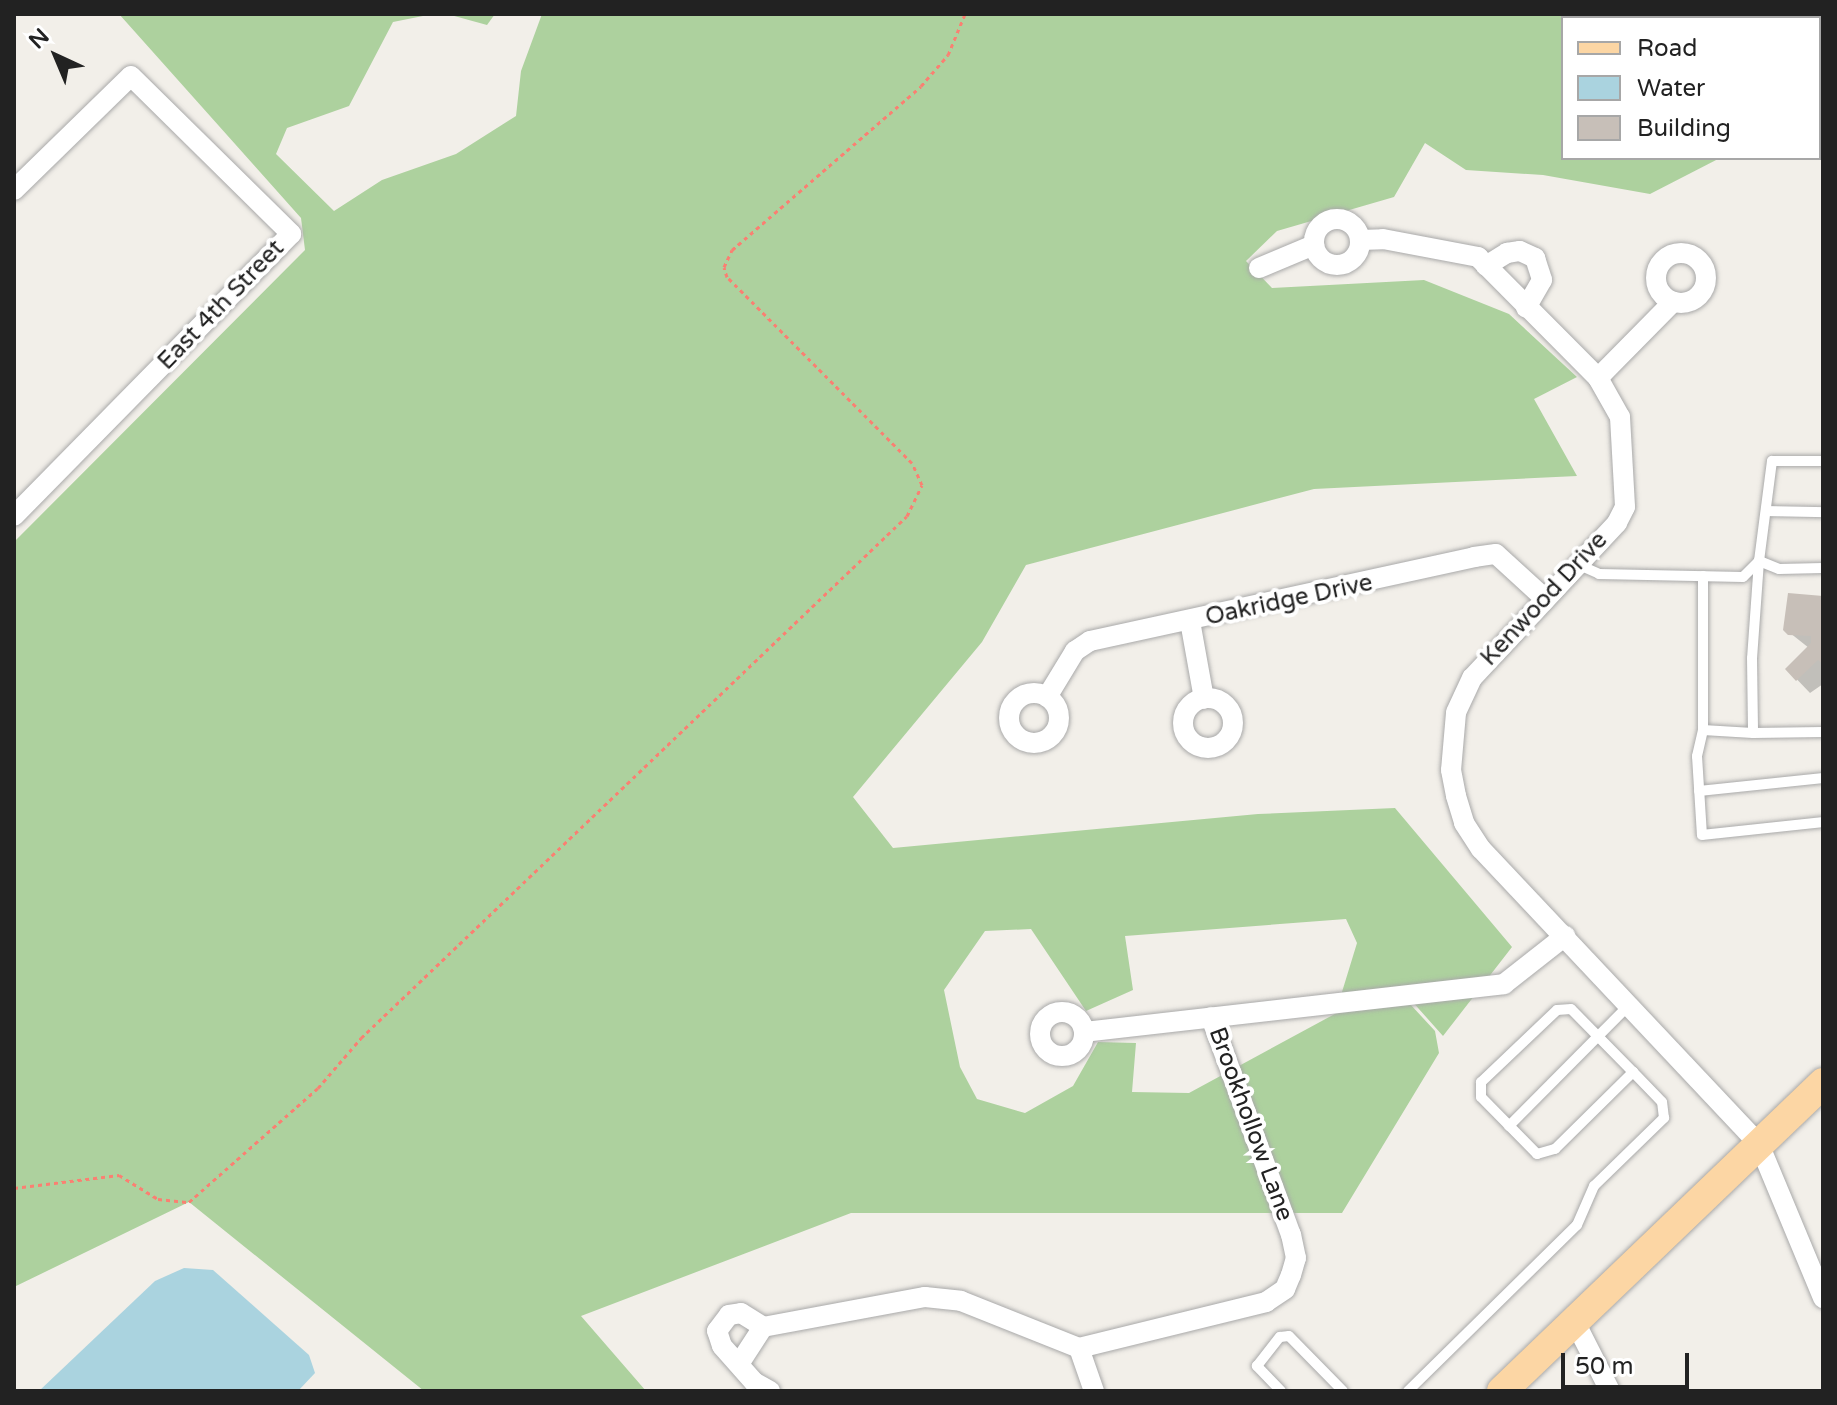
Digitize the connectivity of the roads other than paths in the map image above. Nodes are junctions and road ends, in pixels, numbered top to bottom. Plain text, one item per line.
1 (14, 190) edge
2 (1360, 240) junction
3 (1314, 245) junction
4 (1486, 266) junction
5 (1259, 268) dead end
6 (1673, 302) dead end
7 (1526, 308) junction
8 (1598, 378) junction
9 (1823, 461) edge
10 (1769, 511) junction
11 (1823, 512) edge
12 (14, 516) edge
13 (1759, 561) junction
14 (1576, 563) junction
15 (1823, 568) edge
16 (1703, 576) junction
17 (1543, 597) junction
18 (1190, 621) junction
19 (1047, 697) dead end
20 (1204, 699) dead end
21 (1703, 730) junction
22 (1823, 732) edge
23 (1753, 733) junction
24 (1823, 778) edge
25 (1699, 791) junction
26 (1823, 822) edge
27 (1565, 936) junction
28 (1631, 1003) junction
29 (1211, 1017) junction
30 (1084, 1032) dead end
31 (1597, 1037) junction
32 (1633, 1072) junction
33 (1823, 1083) edge
34 (1509, 1126) junction
35 (1759, 1144) junction
36 (1823, 1298) edge
37 (1574, 1320) junction
38 (763, 1327) junction
39 (1079, 1348) junction
40 (739, 1364) junction
41 (770, 1391) edge
42 (1094, 1391) edge
43 (1281, 1391) edge
44 (1343, 1391) edge
45 (1408, 1391) edge
46 (1502, 1391) edge
47 (1610, 1391) edge

1 - 12 street, East 4th Street
2 - 3 street
2 - 3 street, Kenwood Drive
2 - 4 street, Kenwood Drive
3 - 5 street, Kenwood Drive
4 - 7 street, Kenwood Drive
4 - 7 street
6 - 8 street
7 - 8 street, Kenwood Drive
8 - 14 street, Kenwood Drive
9 - 10 lane
10 - 11 lane
10 - 13 lane
13 - 15 lane
13 - 16 lane
13 - 23 lane
14 - 16 lane
14 - 17 street, Kenwood Drive
16 - 21 lane
17 - 18 street, Oakridge Drive
17 - 27 street, Kenwood Drive
18 - 19 street, Oakridge Drive
18 - 20 street
21 - 23 lane
21 - 25 lane
22 - 23 lane
24 - 25 lane
25 - 26 lane
27 - 28 street, Kenwood Drive
27 - 29 street, Brookhollow Lane
28 - 31 lane
28 - 35 street, Kenwood Drive
29 - 30 street
29 - 39 street, Brookhollow Lane
31 - 32 lane
31 - 34 lane
31 - 34 lane
32 - 34 lane
32 - 45 lane
33 - 35 main road
35 - 36 street, Kenwood Drive
35 - 37 main road
37 - 46 main road
37 - 47 street
38 - 39 street
38 - 40 street
38 - 40 street
39 - 42 street
40 - 41 street
43 - 44 lane

